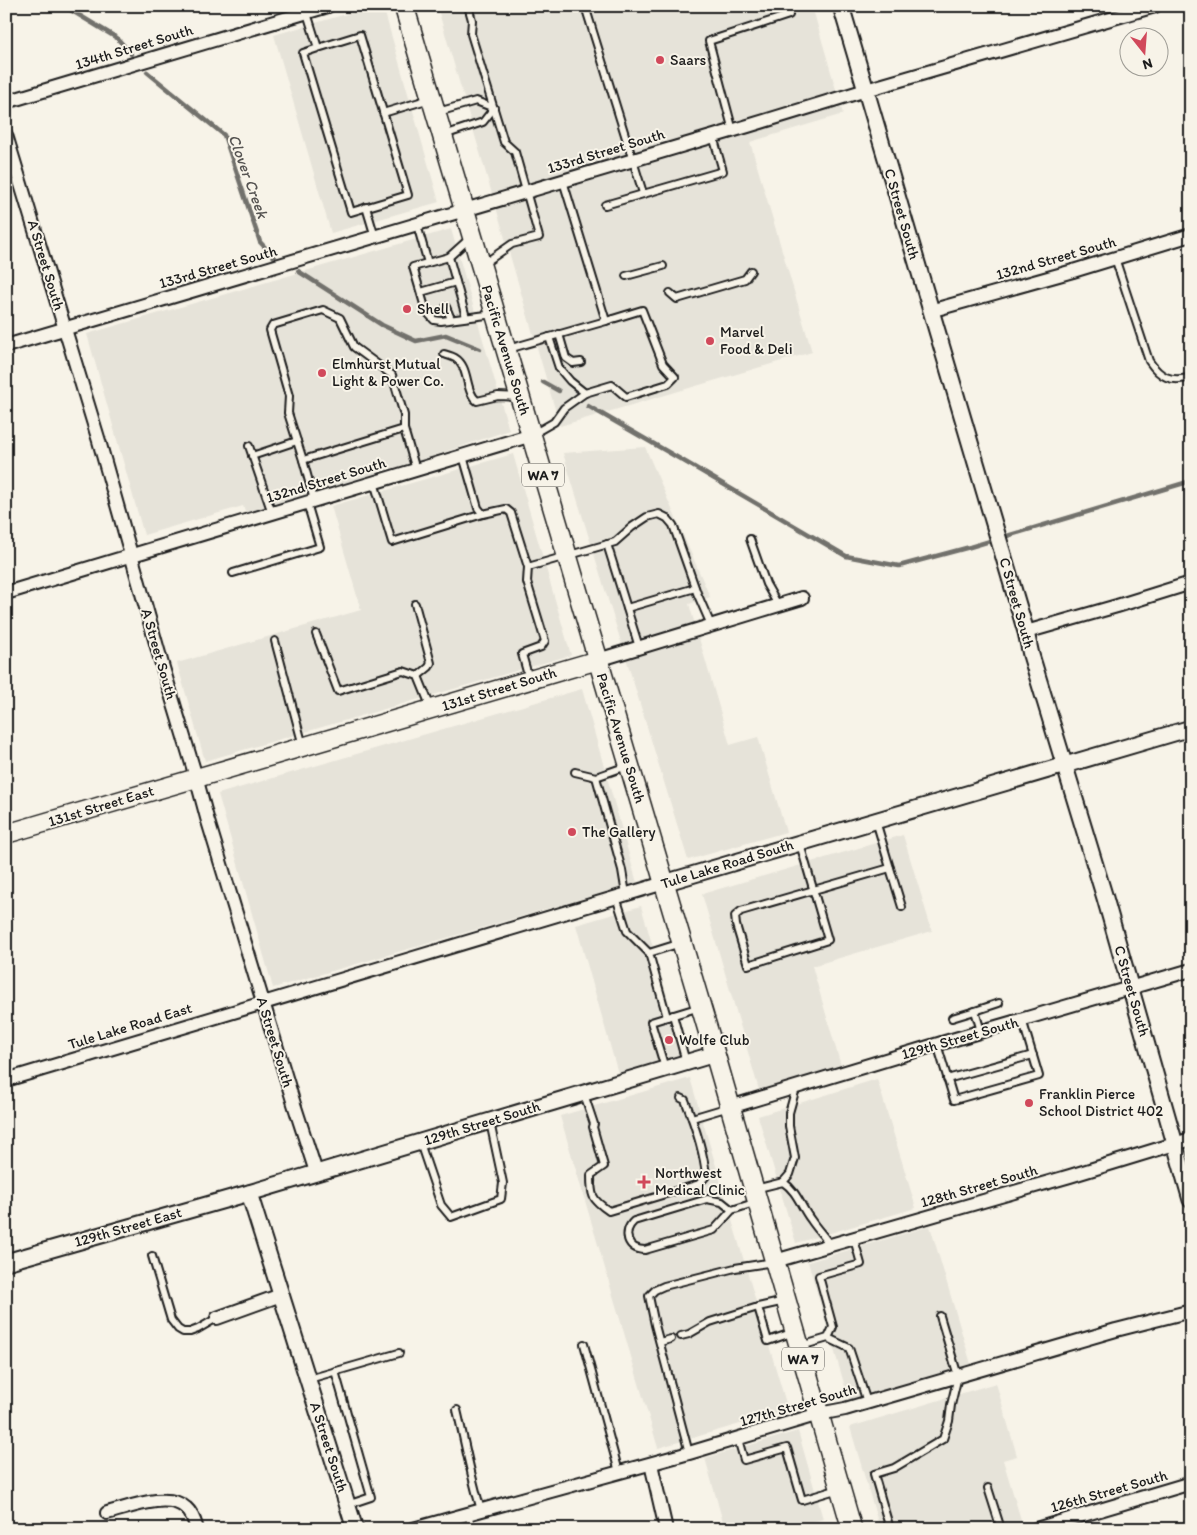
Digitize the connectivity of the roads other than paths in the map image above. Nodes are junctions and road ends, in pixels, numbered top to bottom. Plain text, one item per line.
1 (328, 6) edge
2 (404, 6) edge
3 (468, 6) edge
4 (585, 6) edge
5 (786, 6) edge
6 (840, 6) edge
7 (1155, 6) edge
8 (307, 12) junction
9 (318, 48) junction
10 (866, 90) junction
11 (6, 102) edge
12 (434, 106) junction
13 (494, 108) junction
14 (383, 113) junction
15 (733, 131) junction
16 (6, 134) edge
17 (442, 135) junction
18 (714, 136) junction
19 (633, 160) junction
20 (563, 181) junction
21 (526, 192) junction
22 (643, 194) junction
23 (605, 205) dead end
24 (366, 207) junction
25 (465, 210) junction
26 (417, 225) junction
27 (1191, 235) edge
28 (472, 236) junction
29 (375, 237) junction
30 (449, 257) junction
31 (1115, 258) junction
32 (428, 263) junction
33 (481, 266) junction
34 (663, 266) dead end
35 (751, 271) dead end
36 (626, 276) dead end
37 (456, 282) junction
38 (421, 292) junction
39 (670, 293) dead end
40 (446, 307) dead end
41 (930, 311) junction
42 (495, 314) junction
43 (466, 317) junction
44 (451, 319) junction
45 (606, 321) junction
46 (65, 328) junction
47 (559, 334) junction
48 (549, 337) junction
49 (6, 346) edge
50 (506, 349) junction
51 (444, 354) dead end
52 (581, 362) dead end
53 (1191, 377) edge
54 (585, 393) junction
55 (520, 397) junction
56 (404, 429) junction
57 (532, 435) junction
58 (297, 441) junction
59 (249, 446) dead end
60 (252, 456) junction
61 (463, 456) junction
62 (303, 460) junction
63 (416, 470) junction
64 (374, 482) junction
65 (311, 502) junction
66 (272, 513) junction
67 (483, 514) junction
68 (750, 539) dead end
69 (607, 544) junction
70 (131, 556) junction
71 (567, 556) junction
72 (528, 567) junction
73 (233, 573) dead end
74 (1191, 584) edge
75 (695, 588) junction
76 (6, 593) edge
77 (802, 598) dead end
78 (415, 604) dead end
79 (778, 605) junction
80 (627, 608) junction
81 (711, 625) junction
82 (1026, 632) junction
83 (316, 634) dead end
84 (275, 641) dead end
85 (639, 647) junction
86 (598, 660) junction
87 (418, 676) junction
88 (530, 680) junction
89 (432, 709) junction
90 (1191, 728) edge
91 (304, 747) junction
92 (1065, 765) junction
93 (629, 766) junction
94 (575, 772) dead end
95 (196, 777) junction
96 (596, 777) junction
97 (876, 821) junction
98 (6, 834) edge
99 (800, 843) junction
100 (890, 868) junction
101 (664, 883) junction
102 (813, 890) junction
103 (621, 896) junction
104 (902, 908) dead end
105 (682, 943) junction
106 (649, 953) junction
107 (1191, 970) edge
108 (1131, 987) junction
109 (263, 1003) junction
110 (998, 1004) dead end
111 (701, 1006) junction
112 (975, 1011) junction
113 (670, 1016) junction
114 (952, 1018) dead end
115 (1022, 1019) junction
116 (981, 1031) junction
117 (938, 1044) junction
118 (715, 1054) junction
119 (1032, 1055) junction
120 (686, 1062) junction
121 (666, 1068) junction
122 (947, 1078) junction
123 (6, 1080) edge
124 (796, 1087) junction
125 (584, 1093) junction
126 (681, 1098) dead end
127 (730, 1107) junction
128 (692, 1118) junction
129 (490, 1121) junction
130 (1191, 1139) edge
131 (419, 1142) junction
132 (1174, 1144) junction
133 (316, 1172) junction
134 (784, 1182) junction
135 (249, 1192) junction
136 (756, 1196) junction
137 (1191, 1200) edge
138 (732, 1210) junction
139 (854, 1239) junction
140 (830, 1245) junction
141 (152, 1256) dead end
142 (6, 1262) edge
143 (775, 1262) junction
144 (281, 1295) junction
145 (786, 1300) junction
146 (758, 1307) junction
147 (1191, 1311) edge
148 (940, 1316) dead end
149 (217, 1318) joint
150 (681, 1336) dead end
151 (828, 1338) junction
152 (671, 1339) dead end
153 (797, 1339) junction
154 (660, 1342) junction
155 (584, 1344) dead end
156 (399, 1353) dead end
157 (335, 1371) junction
158 (958, 1376) junction
159 (308, 1379) junction
160 (867, 1402) junction
161 (456, 1410) dead end
162 (820, 1414) junction
163 (738, 1439) junction
164 (689, 1453) junction
165 (651, 1464) junction
166 (619, 1472) junction
167 (1191, 1483) edge
168 (840, 1488) junction
169 (988, 1488) dead end
170 (347, 1505) junction
171 (481, 1510) junction
172 (108, 1514) dead end
173 (468, 1514) junction
174 (197, 1529) edge
175 (355, 1529) edge
176 (413, 1529) edge
177 (472, 1529) edge
178 (666, 1529) edge
179 (852, 1529) edge
180 (890, 1529) edge
181 (1001, 1529) edge
182 (1036, 1529) edge

1 - 8 street, 134th Street South
2 - 12 main road, Pacific Avenue South / WA 7
3 - 13 lane
4 - 19 lane
5 - 15 lane
6 - 10 street, C Street South
7 - 10 street, 133rd Street South
8 - 9 lane
8 - 11 street, 134th Street South
9 - 14 lane
9 - 24 lane
10 - 15 street, 133rd Street South
10 - 41 street, C Street South
12 - 13 lane
12 - 14 lane
12 - 17 main road, Pacific Avenue South / WA 7
13 - 17 lane
13 - 21 lane
14 - 24 lane
15 - 18 street, 133rd Street South
16 - 46 street, A Street South
17 - 25 main road, Pacific Avenue South / WA 7
18 - 19 street, 133rd Street South
18 - 22 lane
19 - 20 street, 133rd Street South
19 - 22 lane
20 - 21 street, 133rd Street South
20 - 45 lane
21 - 25 street, 133rd Street South
21 - 33 lane
22 - 23 lane
24 - 29 lane
25 - 26 street, 133rd Street South
25 - 28 main road, Pacific Avenue South / WA 7
26 - 29 street, 133rd Street South
26 - 32 lane
27 - 31 street, 132nd Street South
28 - 30 lane
28 - 33 main road, Pacific Avenue South / WA 7
29 - 46 street, 133rd Street South
30 - 32 lane
30 - 37 lane
31 - 41 street, 132nd Street South
31 - 53 lane
32 - 38 lane
33 - 42 main road, Pacific Avenue South / WA 7
34 - 36 lane
35 - 39 lane
37 - 38 lane
37 - 43 lane
38 - 44 lane
40 - 44 lane
41 - 82 street, C Street South
42 - 43 lane
42 - 50 main road, Pacific Avenue South / WA 7
43 - 44 lane
45 - 47 lane
45 - 54 lane
46 - 49 street, 133rd Street South
46 - 70 street, A Street South
47 - 48 lane
47 - 52 lane
48 - 50 lane
48 - 54 lane
50 - 55 main road, Pacific Avenue South / WA 7
51 - 55 lane
54 - 57 lane
55 - 57 main road, Pacific Avenue South / WA 7
56 - 58 lane
56 - 62 lane
56 - 63 lane
57 - 61 street, 132nd Street South
57 - 71 main road, Pacific Avenue South / WA 7
58 - 60 lane
58 - 62 lane
59 - 60 lane
60 - 66 lane
61 - 63 street, 132nd Street South
61 - 67 lane
62 - 65 lane
63 - 64 street, 132nd Street South
64 - 65 street, 132nd Street South
64 - 67 lane
65 - 66 street, 132nd Street South
65 - 73 lane
66 - 70 street, 132nd Street South
67 - 72 lane
68 - 79 lane
69 - 71 lane
69 - 75 lane
69 - 80 lane
70 - 76 street, 132nd Street South
70 - 95 street, A Street South
71 - 72 lane
71 - 86 main road, Pacific Avenue South / WA 7
72 - 88 lane
74 - 82 street
75 - 80 lane
75 - 81 lane
77 - 79 street, 131st Street South
78 - 87 lane
79 - 81 street, 131st Street South
80 - 85 lane
81 - 85 street, 131st Street South
82 - 92 street, C Street South
83 - 87 lane
84 - 91 lane
85 - 86 street, 131st Street South
86 - 88 main road, 131st Street South
86 - 93 main road, Pacific Avenue South / WA 7
87 - 89 lane
88 - 89 main road, 131st Street South
89 - 91 main road, 131st Street South
90 - 92 street, Tule Lake Road South
91 - 95 main road, 131st Street South
92 - 97 street, Tule Lake Road South
92 - 108 street, C Street South
93 - 96 lane
93 - 101 main road, Pacific Avenue South / WA 7
94 - 96 lane
95 - 98 main road, 131st Street East
95 - 109 street, A Street South
96 - 103 lane
97 - 99 street, Tule Lake Road South
97 - 100 lane
99 - 101 street, Tule Lake Road South
99 - 102 lane
100 - 102 lane
100 - 104 lane
101 - 103 street, Tule Lake Road South
101 - 105 main road, Pacific Avenue South / WA 7
102 - 102 lane
103 - 106 lane
103 - 109 street, Tule Lake Road South
105 - 106 lane
105 - 111 main road, Pacific Avenue South / WA 7
106 - 113 lane
107 - 108 street, 129th Street South
108 - 115 street, 129th Street South
108 - 132 street, C Street South
109 - 123 street, Tule Lake Road East
109 - 133 street, A Street South
110 - 112 lane
111 - 113 lane
111 - 118 main road, Pacific Avenue South / WA 7
112 - 114 lane
112 - 116 lane
113 - 120 lane
113 - 121 lane
115 - 116 street, 129th Street South
115 - 119 lane
116 - 117 street, 129th Street South
117 - 122 lane
117 - 124 street, 129th Street South
118 - 120 street, 129th Street South
118 - 127 main road, Pacific Avenue South / WA 7
119 - 122 lane
119 - 122 lane
120 - 121 street, 129th Street South
121 - 125 street, 129th Street South
124 - 127 street, 129th Street South
124 - 134 lane
125 - 128 lane
125 - 129 street, 129th Street South
126 - 128 lane
127 - 128 lane
127 - 136 main road, Pacific Avenue South / WA 7
129 - 131 street, 129th Street South
129 - 131 lane
130 - 132 street, 128th Street South
131 - 133 street, 129th Street South
132 - 137 street, C Street South
132 - 139 street, 128th Street South
133 - 135 street, 129th Street South
134 - 136 lane
134 - 140 lane
135 - 142 street, 129th Street East
135 - 144 street, A Street South
136 - 138 lane
136 - 143 main road, Pacific Avenue South / WA 7
138 - 138 lane
139 - 140 street, 128th Street South
139 - 151 lane
140 - 143 street, 128th Street South
141 - 149 lane
143 - 145 main road, Pacific Avenue South / WA 7
143 - 154 lane
144 - 149 street
144 - 159 street, A Street South
145 - 146 lane
145 - 153 main road, Pacific Avenue South / WA 7
146 - 150 lane
146 - 153 lane
147 - 158 street, 127th Street South
148 - 158 lane
151 - 153 lane
151 - 160 lane
152 - 154 lane
153 - 162 main road, Pacific Avenue South / WA 7
154 - 164 lane
155 - 166 lane
156 - 157 lane
157 - 159 lane
157 - 170 lane
158 - 160 street, 127th Street South
158 - 180 lane
159 - 170 street, A Street South
160 - 162 street, 127th Street South
161 - 171 lane
162 - 163 street, 127th Street South
162 - 168 main road, Pacific Avenue South / WA 7
163 - 164 street, 127th Street South
163 - 168 lane
164 - 165 street, 127th Street South
165 - 166 street, 127th Street South
165 - 178 street
166 - 171 street, 127th Street South
167 - 182 street, 126th Street South
168 - 179 main road, Pacific Avenue South / WA 7
169 - 181 lane
170 - 175 street, A Street South
171 - 173 street, 127th Street South
172 - 174 street
173 - 176 street, 127th Street South
173 - 177 lane

